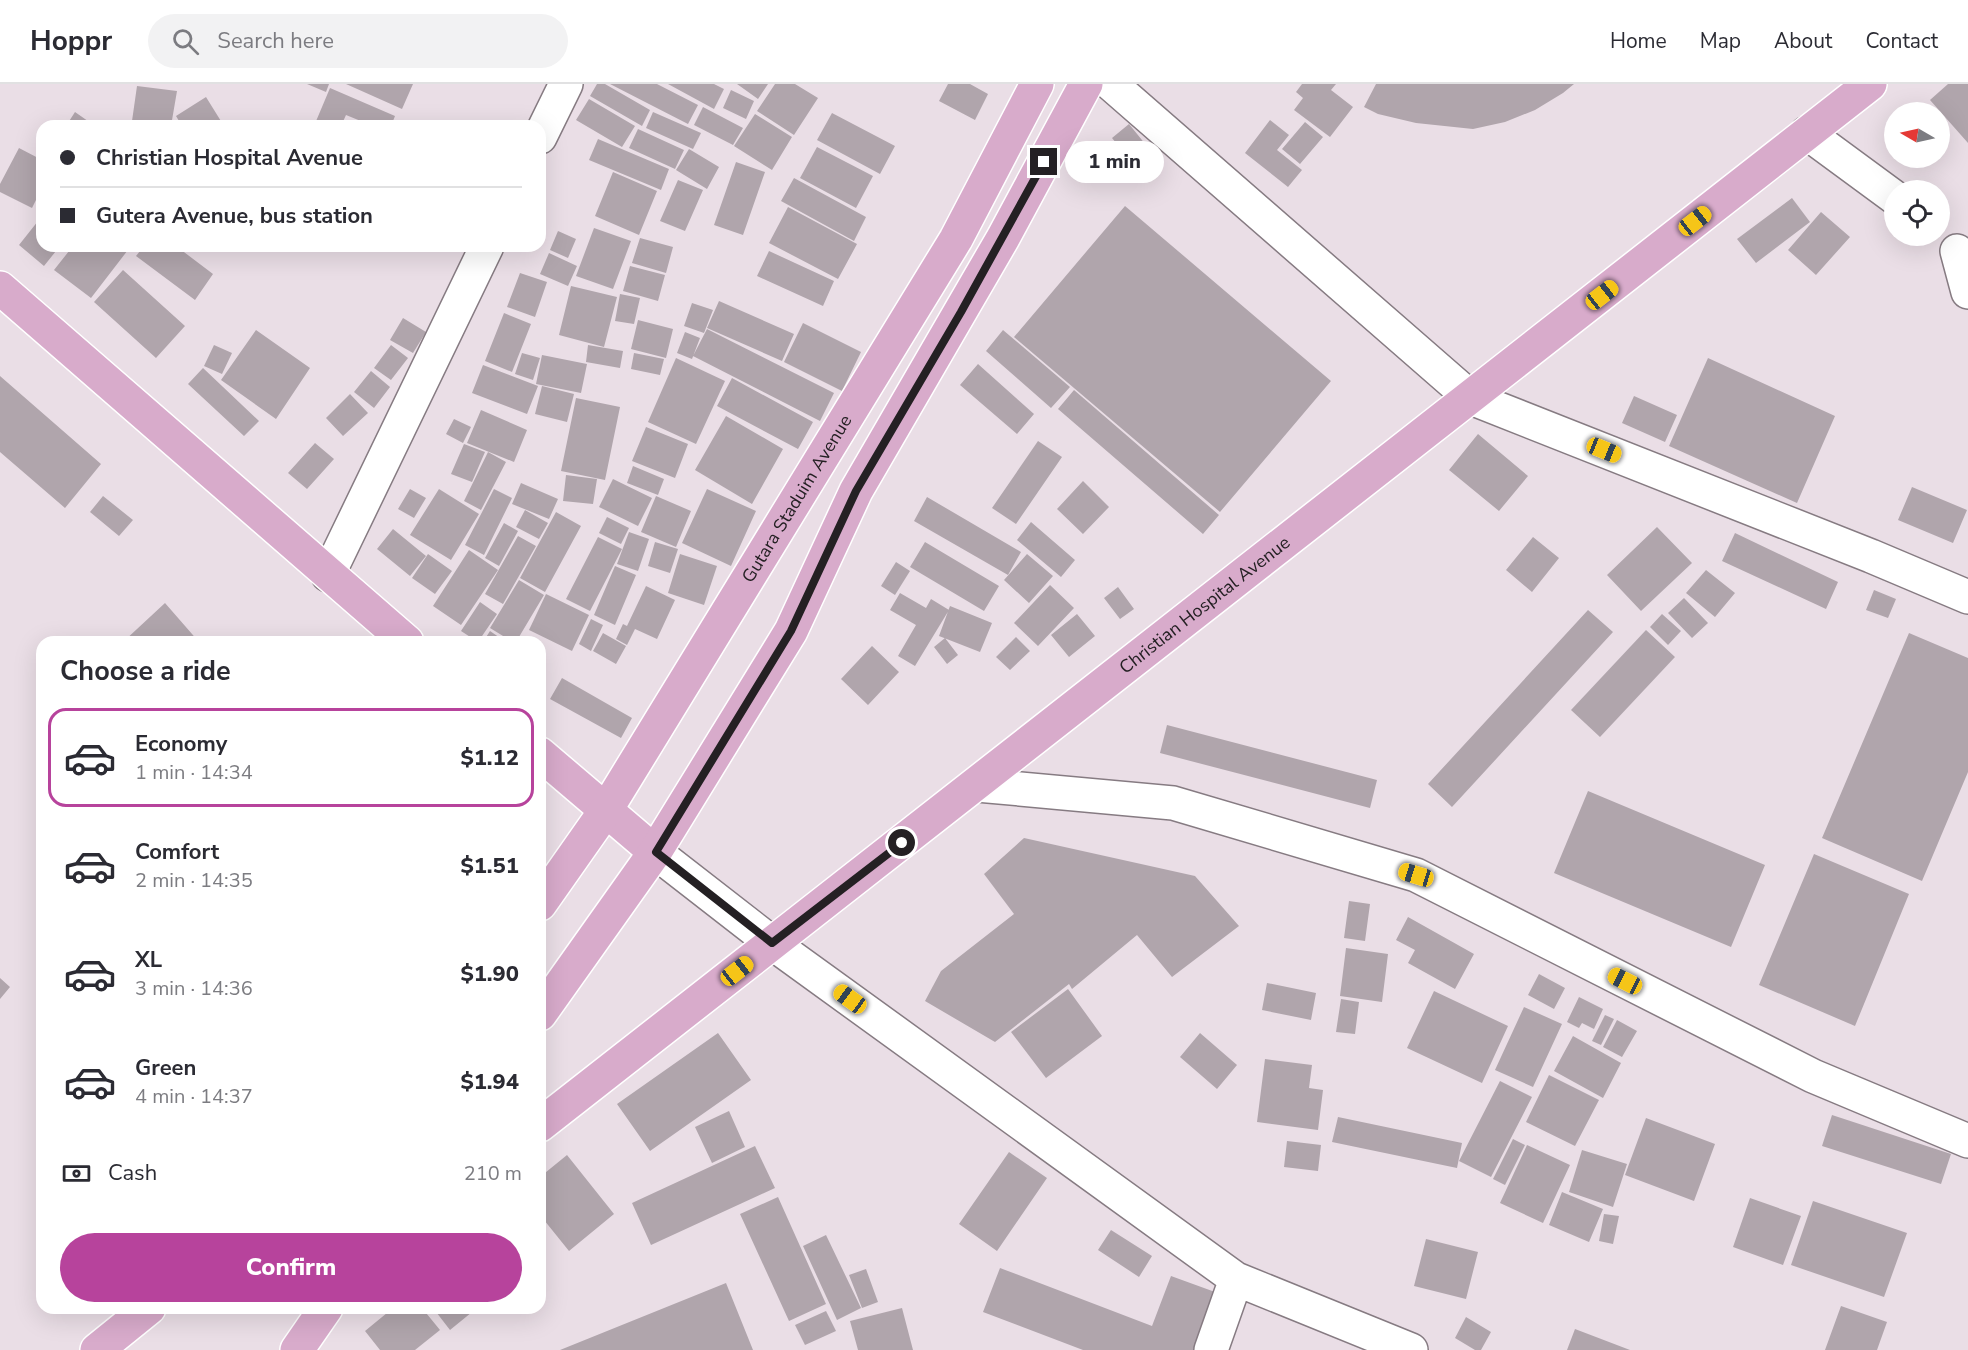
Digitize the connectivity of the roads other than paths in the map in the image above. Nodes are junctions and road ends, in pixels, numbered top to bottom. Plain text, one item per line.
1 (566, 84) edge
2 (1037, 84) edge
3 (1086, 84) edge
4 (1112, 84) edge
5 (1870, 84) edge
6 (546, 125) edge
7 (1807, 133) junction
8 (1884, 189) edge
9 (1955, 247) edge
10 (484, 252) edge
11 (0, 288) edge
12 (1968, 292) edge
13 (1471, 398) junction
14 (328, 575) junction
15 (1968, 597) edge
16 (400, 636) edge
17 (546, 759) edge
18 (977, 785) junction
19 (606, 810) junction
20 (656, 852) junction
21 (546, 895) edge
22 (772, 943) junction
23 (546, 1006) edge
24 (546, 1120) edge
25 (1968, 1142) edge
26 (1236, 1279) junction
27 (142, 1314) edge
28 (322, 1314) edge
29 (97, 1350) edge
30 (297, 1350) edge
31 (1211, 1350) edge
32 (1411, 1350) edge

1 - 6 street
2 - 19 main road, Gutara Staduim Avenue
3 - 20 main road
4 - 13 street
5 - 7 main road, Christian Hospital Avenue
7 - 8 street
7 - 13 main road, Christian Hospital Avenue
9 - 12 street
10 - 14 street
11 - 14 main road
13 - 15 street
13 - 18 main road, Christian Hospital Avenue
14 - 16 main road
17 - 19 main road
18 - 22 main road, Christian Hospital Avenue
18 - 25 street
19 - 20 main road
19 - 21 main road, Gutara Staduim Avenue
20 - 22 street
20 - 23 main road
22 - 24 main road, Christian Hospital Avenue
22 - 26 street
26 - 31 street
26 - 32 street
27 - 29 main road
28 - 30 main road

